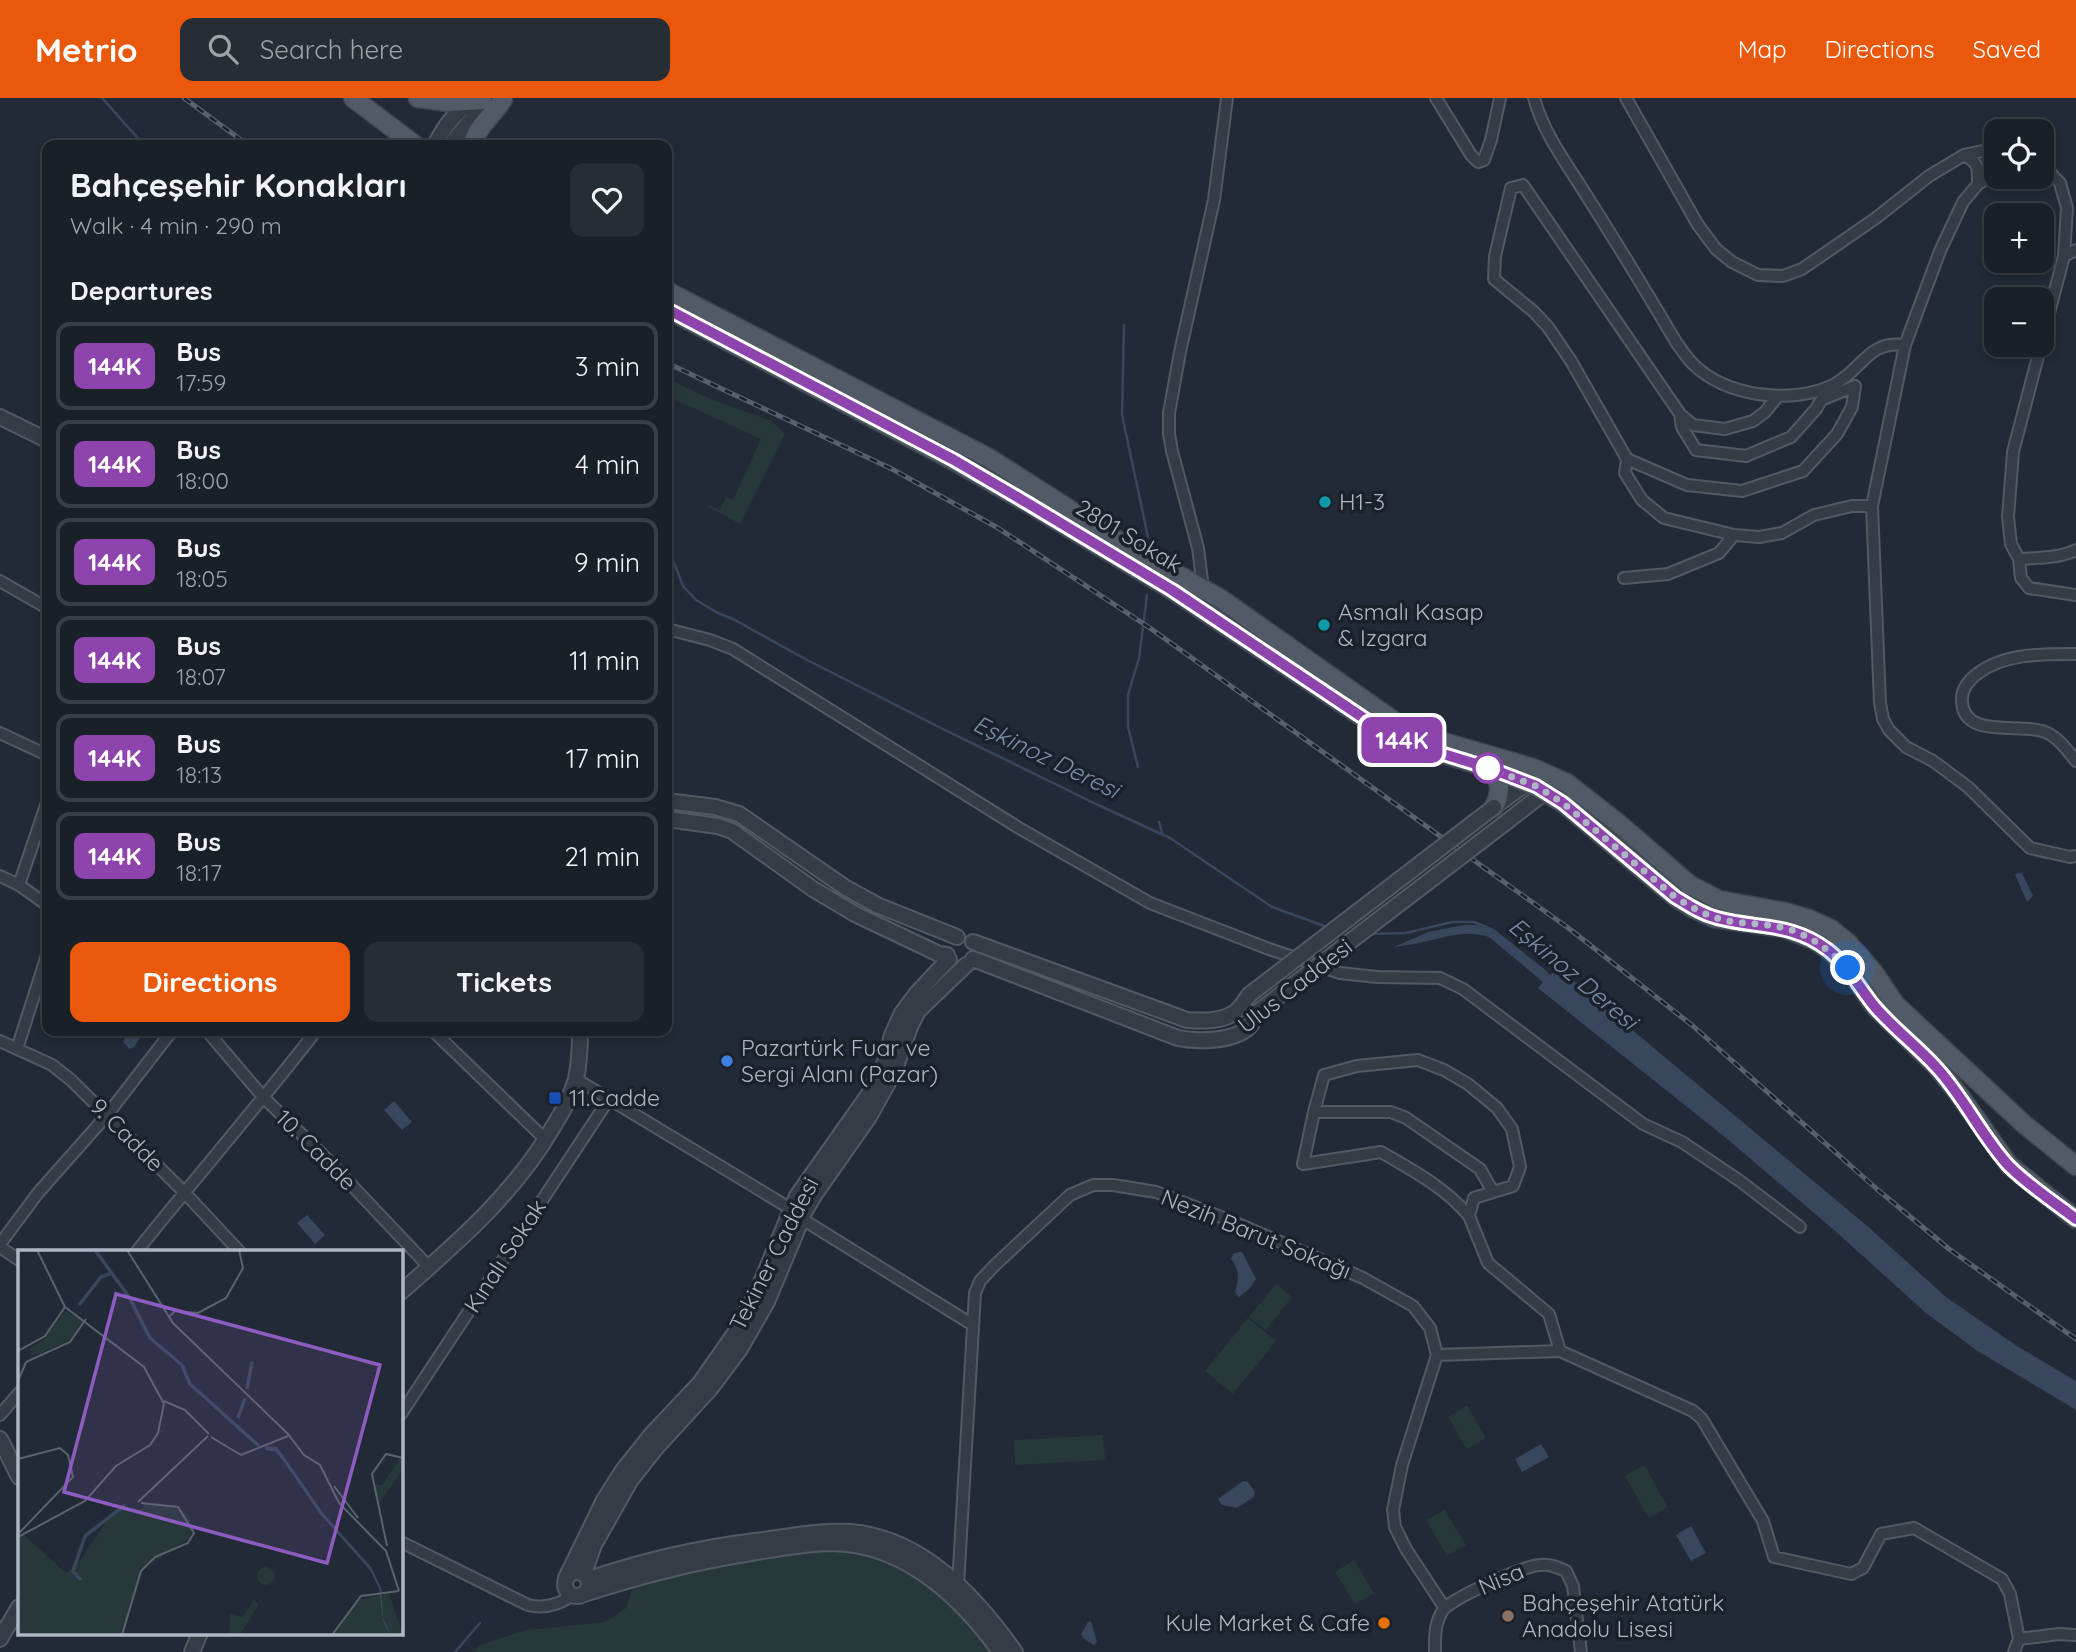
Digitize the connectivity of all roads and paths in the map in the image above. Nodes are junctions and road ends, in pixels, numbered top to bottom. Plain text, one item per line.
1 (343, 98) edge
2 (353, 98) edge
3 (370, 98) edge
4 (418, 98) edge
5 (1227, 98) edge
6 (1436, 98) edge
7 (1500, 98) edge
8 (1534, 98) edge
9 (1626, 98) edge
10 (496, 99) edge
11 (397, 140) edge
12 (408, 140) edge
13 (422, 140) edge
14 (438, 140) edge
15 (455, 140) edge
16 (475, 140) edge
17 (1984, 151) edge
18 (1964, 155) junction
19 (2054, 177) edge
20 (1984, 181) edge
21 (1978, 184) junction
22 (2076, 250) edge
23 (2064, 256) junction
24 (672, 294) edge
25 (2054, 295) edge
26 (672, 312) edge
27 (1905, 345) junction
28 (2038, 357) edge
29 (1778, 396) junction
30 (1679, 414) junction
31 (0, 417) edge
32 (42, 438) edge
33 (1627, 459) junction
34 (1872, 506) junction
35 (1734, 535) junction
36 (2076, 550) edge
37 (2019, 559) junction
38 (1624, 578) dead end
39 (1153, 579) junction
40 (0, 581) edge
41 (1203, 588) junction
42 (2076, 595) edge
43 (42, 605) edge
44 (672, 630) edge
45 (2076, 654) edge
46 (0, 733) edge
47 (42, 753) edge
48 (2076, 761) edge
49 (1492, 769) junction
50 (1537, 781) junction
51 (672, 802) edge
52 (1494, 807) junction
53 (42, 817) edge
54 (672, 820) edge
55 (2076, 856) edge
56 (0, 876) edge
57 (19, 885) junction
58 (42, 901) edge
59 (957, 937) junction
60 (973, 942) junction
61 (948, 957) junction
62 (969, 962) junction
63 (42, 971) edge
64 (168, 1036) edge
65 (210, 1036) edge
66 (312, 1036) edge
67 (438, 1036) edge
68 (580, 1036) edge
69 (0, 1041) edge
70 (17, 1049) junction
71 (576, 1079) junction
72 (264, 1098) junction
73 (609, 1099) junction
74 (1314, 1112) junction
75 (107, 1115) junction
76 (546, 1140) junction
77 (2076, 1166) edge
78 (184, 1192) junction
79 (1493, 1192) junction
80 (791, 1209) junction
81 (1469, 1216) junction
82 (802, 1219) junction
83 (2076, 1219) edge
84 (1800, 1227) dead end
85 (0, 1246) edge
86 (139, 1250) edge
87 (238, 1250) edge
88 (18, 1259) edge
89 (429, 1267) junction
90 (402, 1291) edge
91 (974, 1325) junction
92 (1559, 1351) junction
93 (1437, 1355) junction
94 (18, 1394) edge
95 (402, 1412) edge
96 (0, 1415) edge
97 (0, 1439) edge
98 (18, 1475) edge
99 (402, 1542) edge
100 (592, 1548) junction
101 (616, 1570) junction
102 (582, 1585) junction
103 (958, 1585) junction
104 (955, 1600) junction
105 (1444, 1607) junction
106 (18, 1609) edge
107 (200, 1634) edge
108 (2076, 1635) edge
109 (0, 1639) edge
110 (2019, 1639) junction
111 (191, 1652) edge
112 (1000, 1652) edge
113 (1015, 1652) edge
114 (1435, 1652) edge
115 (1581, 1652) edge
116 (2014, 1652) edge

1 - 11 main road
2 - 12 main road
3 - 13 main road
4 - 10 main road
5 - 41 street
6 - 7 street
8 - 29 street
9 - 18 street
10 - 14 street
10 - 15 street
10 - 16 main road
17 - 18 street
18 - 21 street
19 - 23 street
20 - 21 street
21 - 27 street
22 - 23 street
23 - 25 street
24 - 41 main road, 2801 Sokak
26 - 39 main road, 2801 Sokak
27 - 29 street
27 - 34 street
28 - 37 street
29 - 30 street
30 - 33 street
30 - 33 street
31 - 32 street
33 - 35 street
34 - 35 street
34 - 55 street
35 - 38 street
36 - 37 street
37 - 42 street
39 - 41 main road
39 - 49 main road, 2801 Sokak
40 - 43 street
41 - 50 main road, 2801 Sokak
44 - 84 street
45 - 48 street
46 - 47 street
49 - 50 main road, 2801 Sokak
49 - 52 main road
50 - 52 street, Ulus Caddesi
50 - 62 street, Ulus Caddesi, bridge
50 - 77 main road
50 - 83 main road, 2801 Sokak
51 - 59 street, Ulus Caddesi
52 - 60 street, Ulus Caddesi, bridge
53 - 57 street
54 - 61 street, Ulus Caddesi
56 - 57 street
57 - 58 street
59 - 60 street, Ulus Caddesi
59 - 61 street
60 - 62 street
61 - 62 street, Ulus Caddesi
61 - 80 street, Tekiner Caddesi
62 - 82 street, Tekiner Caddesi
63 - 70 street
64 - 75 street
65 - 72 street, 10. Cadde
66 - 72 street
67 - 76 street
68 - 71 street
69 - 70 street, 9. Cadde
70 - 75 street, 9. Cadde
71 - 73 street
71 - 76 street
72 - 78 street
72 - 89 street, 10. Cadde
73 - 80 street
73 - 95 street, Kınalı Sokak
74 - 79 street
74 - 79 street
74 - 81 street
75 - 78 street, 9. Cadde
75 - 85 street
76 - 89 street
78 - 86 street
78 - 87 street, 9. Cadde
79 - 81 street
80 - 102 street, Tekiner Caddesi
81 - 92 street
82 - 91 street
82 - 100 street, Tekiner Caddesi
85 - 88 street
89 - 90 street
91 - 93 street, Nezih Barut Sokağı
91 - 103 street, Nezih Barut Sokağı
92 - 93 street
92 - 110 street
93 - 105 street
94 - 96 street
97 - 98 street
99 - 102 street
100 - 101 street
100 - 102 street, Tekiner Caddesi
101 - 102 street, Tekiner Caddesi
101 - 103 street, Tekiner Caddesi
102 - 104 street, Tekiner Caddesi
103 - 104 street
103 - 113 street, Tekiner Caddesi
104 - 112 street, Tekiner Caddesi
105 - 114 street
105 - 115 street, Nisa
106 - 109 street
107 - 111 street
108 - 110 street
110 - 116 street

